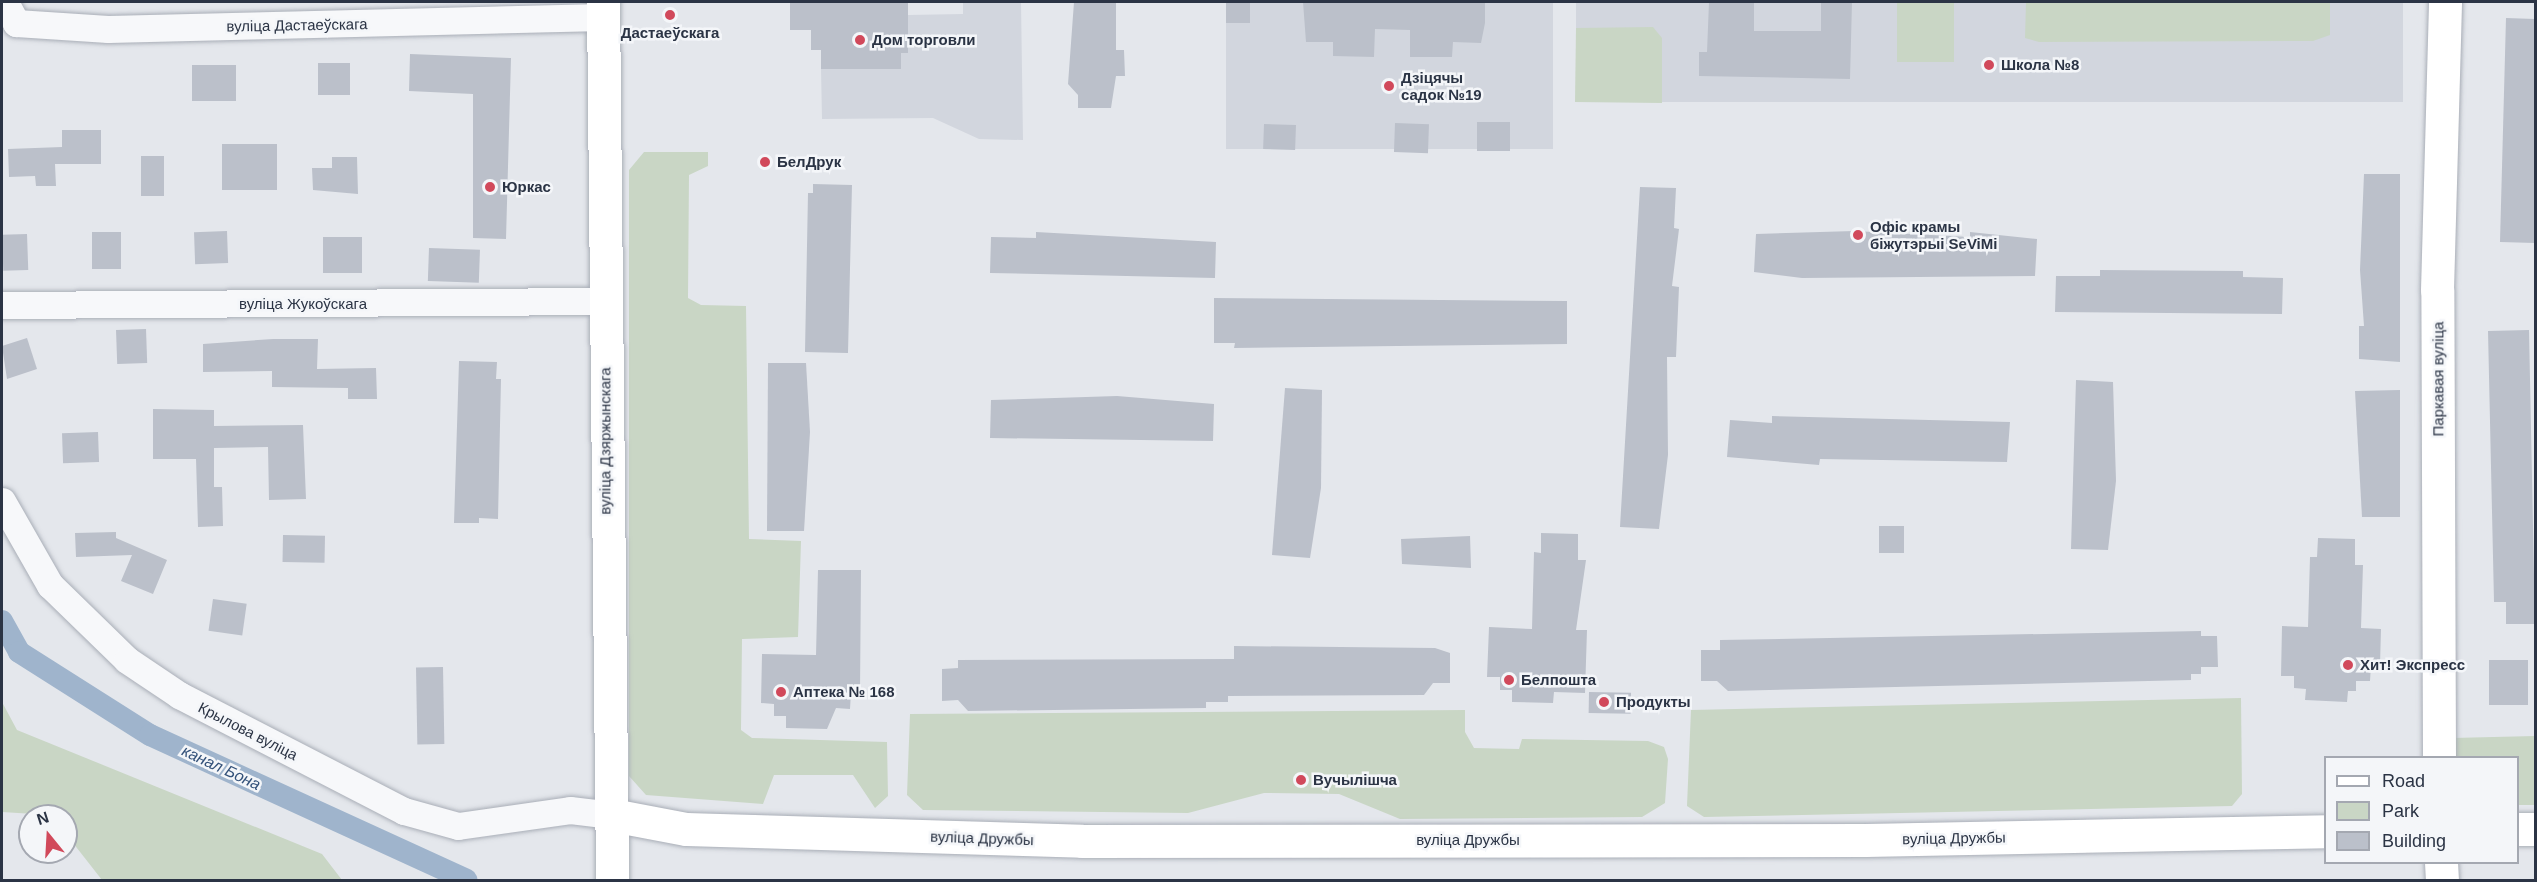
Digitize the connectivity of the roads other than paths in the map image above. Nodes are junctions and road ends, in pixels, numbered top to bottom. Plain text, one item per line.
1 (5, 2) edge
2 (2445, 2) edge
3 (603, 9) edge
4 (605, 301) junction
5 (2, 305) edge
6 (2, 501) edge
7 (2439, 756) edge
8 (612, 815) junction
9 (2535, 829) edge
10 (2519, 830) edge
11 (2324, 831) edge
12 (2441, 864) edge
13 (612, 880) edge
14 (2442, 880) edge

1 - 3 street, вуліца Дастаеўскага
2 - 7 main road, Паркавая вуліца
3 - 4 main road, вуліца Дзяржынскага
4 - 5 street, вуліца Жукоўскага
4 - 8 main road, вуліца Дзяржынскага
6 - 8 street, Крылова вуліца
8 - 11 main road, вуліца Дружбы
8 - 13 main road, вуліца Дзяржынскага
9 - 10 main road
12 - 14 main road

